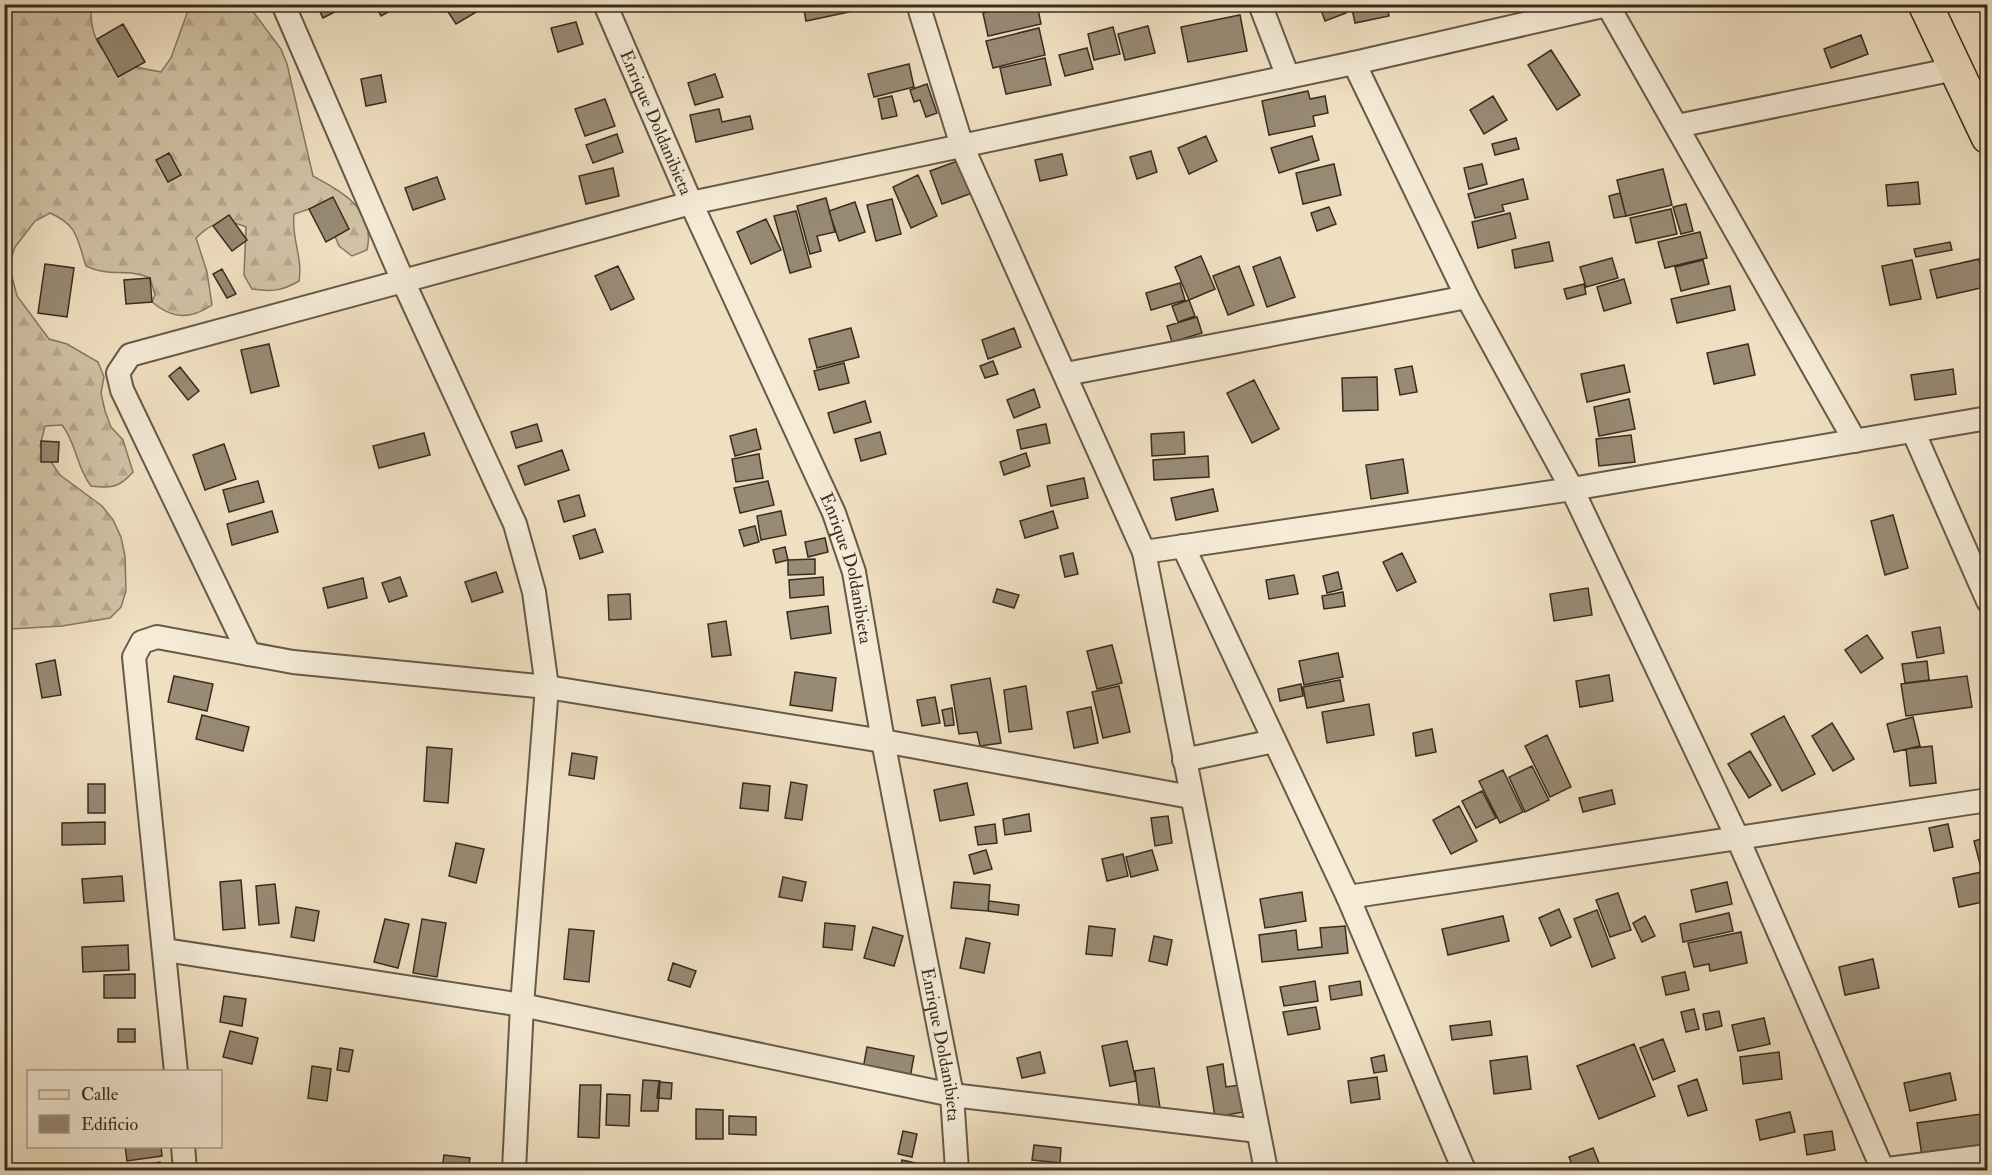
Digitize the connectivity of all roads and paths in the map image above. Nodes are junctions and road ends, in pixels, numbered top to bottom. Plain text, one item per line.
1 (283, 4) edge
2 (606, 4) edge
3 (918, 4) edge
4 (1260, 4) edge
5 (1925, 4) edge
6 (1607, 5) edge
7 (1354, 63) junction
8 (1955, 69) junction
9 (1288, 77) junction
10 (1677, 126) junction
11 (1988, 137) edge
12 (962, 146) junction
13 (691, 203) junction
14 (403, 280) junction
15 (1467, 297) junction
16 (1066, 374) junction
17 (1988, 418) edge
18 (1913, 431) junction
19 (1855, 441) junction
20 (1572, 489) junction
21 (1183, 546) junction
22 (1144, 552) junction
23 (1988, 601) edge
24 (249, 654) junction
25 (547, 687) junction
26 (883, 741) junction
27 (1274, 741) junction
28 (1184, 760) junction
29 (1191, 797) junction
30 (1988, 800) edge
31 (1738, 839) junction
32 (1348, 897) junction
33 (165, 951) junction
34 (522, 1005) junction
35 (176, 1070) edge
36 (952, 1095) junction
37 (1258, 1131) junction
38 (183, 1148) edge
39 (1988, 1156) edge
40 (185, 1170) edge
41 (514, 1170) edge
42 (957, 1170) edge
43 (1266, 1170) edge
44 (1464, 1170) edge
45 (1881, 1170) edge

1 - 14 street
2 - 13 street, Enrique Doldanibieta
3 - 12 street
4 - 9 street
5 - 8 main road
6 - 7 street
6 - 10 street
7 - 9 street
7 - 15 street
8 - 10 street
8 - 11 main road
9 - 12 street
10 - 19 street
12 - 13 street
12 - 16 street
13 - 14 street
13 - 26 street, Enrique Doldanibieta
14 - 24 street
14 - 25 street
15 - 16 street
15 - 20 street
16 - 22 street
17 - 18 street
18 - 19 street
18 - 23 street
19 - 20 street
20 - 21 street
20 - 31 street
21 - 22 street
21 - 27 street
22 - 28 street
24 - 25 street
24 - 33 street
25 - 26 street
25 - 34 street
26 - 29 street
26 - 36 street, Enrique Doldanibieta
27 - 28 street
27 - 32 street
28 - 29 street
29 - 37 street
30 - 31 street
31 - 32 street
31 - 45 street
32 - 44 street
33 - 34 street
33 - 35 street
34 - 36 street
34 - 41 street
36 - 37 street
36 - 42 street, Enrique Doldanibieta
37 - 43 street
38 - 40 street
39 - 45 street

